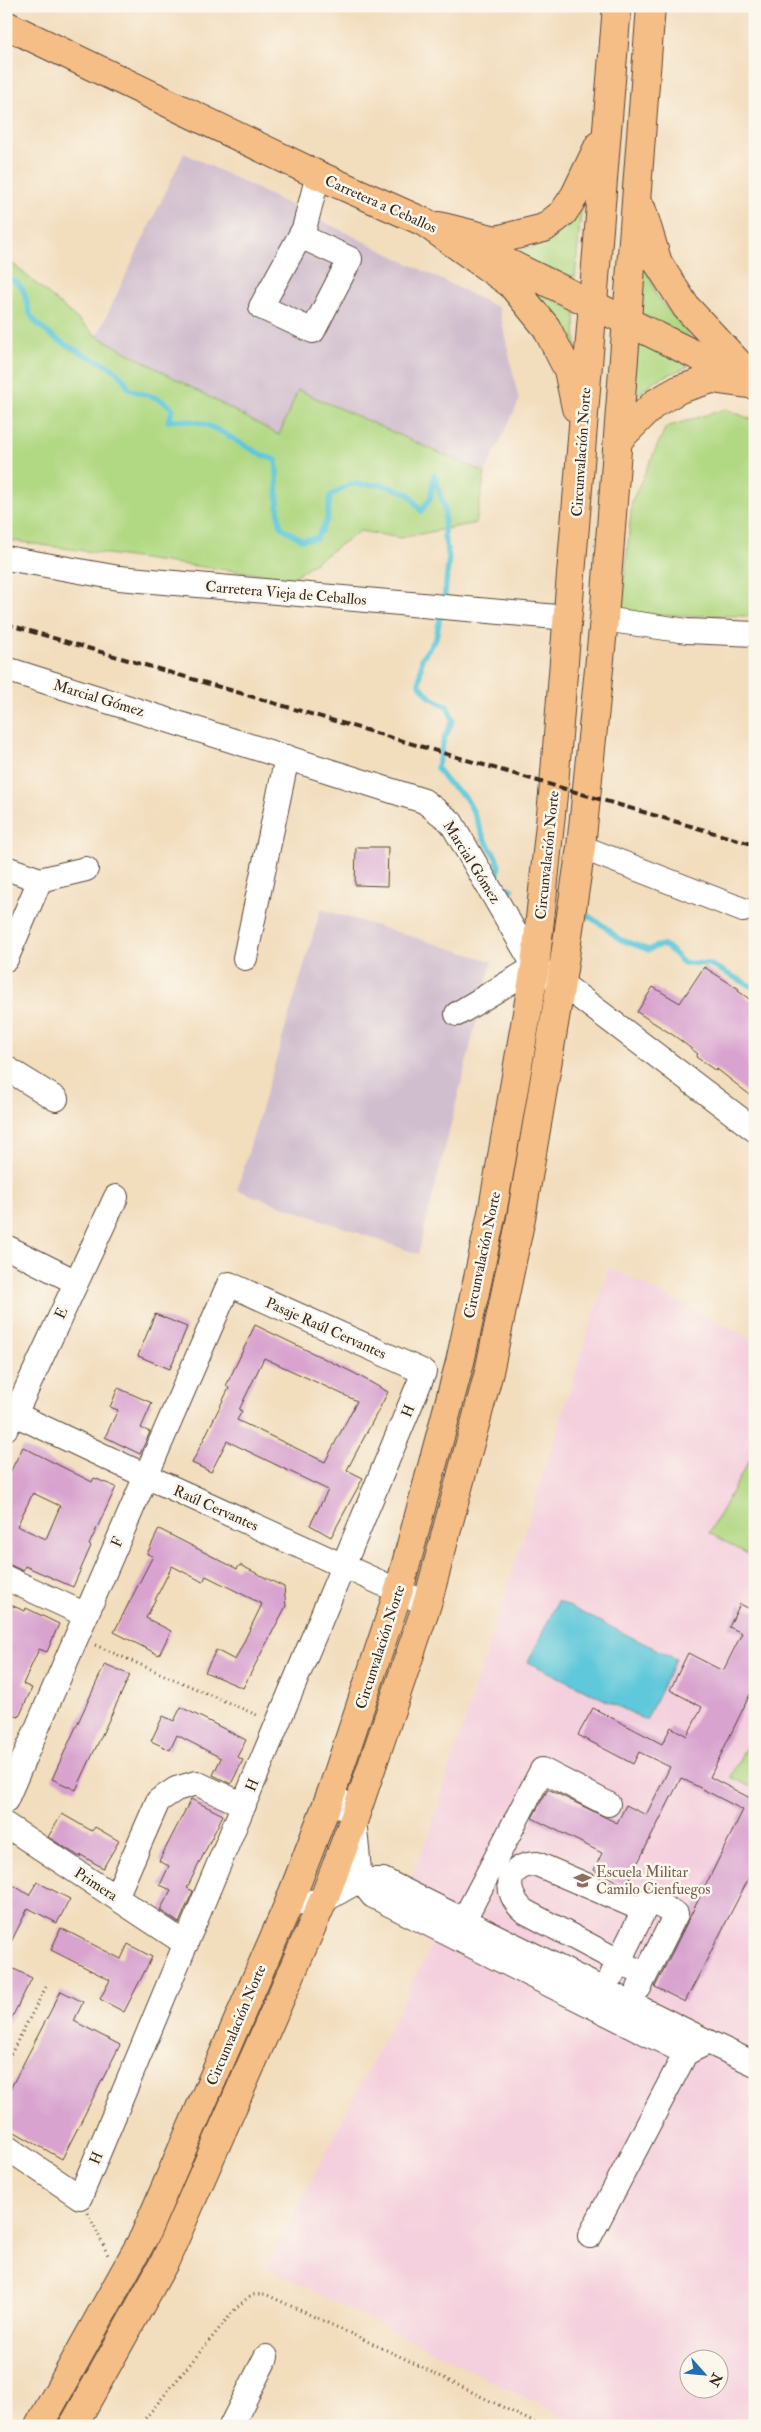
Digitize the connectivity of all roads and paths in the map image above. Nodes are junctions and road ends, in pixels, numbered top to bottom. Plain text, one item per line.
1 (617, 6) edge
2 (651, 6) edge
3 (6, 25) edge
4 (606, 130) junction
5 (318, 175) junction
6 (637, 194) junction
7 (424, 222) junction
8 (300, 236) dead end
9 (592, 304) junction
10 (628, 320) junction
11 (755, 383) edge
12 (582, 439) junction
13 (618, 440) junction
14 (6, 558) edge
15 (568, 618) junction
16 (604, 619) junction
17 (755, 634) edge
18 (6, 669) edge
19 (287, 757) junction
20 (581, 847) junction
21 (6, 868) edge
22 (86, 869) dead end
23 (40, 880) junction
24 (743, 910) dead end
25 (245, 958) dead end
26 (6, 960) edge
27 (535, 967) junction
28 (561, 983) junction
29 (457, 1014) dead end
30 (6, 1068) edge
31 (56, 1100) dead end
32 (755, 1130) edge
33 (116, 1197) dead end
34 (6, 1247) edge
35 (76, 1282) junction
36 (229, 1284) joint
37 (424, 1372) joint
38 (9, 1417) edge
39 (146, 1476) junction
40 (344, 1565) junction
41 (6, 1578) edge
42 (399, 1590) junction
43 (427, 1604) junction
44 (86, 1614) junction
45 (76, 1636) junction
46 (278, 1724) junction
47 (332, 1791) junction
48 (6, 1800) edge
49 (608, 1804) dead end
50 (244, 1806) junction
51 (354, 1819) junction
52 (6, 1825) edge
53 (360, 1880) junction
54 (116, 1897) junction
55 (323, 1901) junction
56 (289, 1903) junction
57 (644, 1910) junction
58 (460, 1929) junction
59 (186, 1944) junction
60 (618, 1962) junction
61 (645, 1975) junction
62 (46, 1986) dead end
63 (600, 1999) junction
64 (627, 2012) junction
65 (696, 2043) junction
66 (6, 2063) edge
67 (755, 2064) edge
68 (6, 2147) edge
69 (80, 2196) junction
70 (590, 2236) dead end
71 (120, 2281) junction
72 (266, 2357) dead end
73 (39, 2426) edge
74 (73, 2426) edge
75 (139, 2426) edge
76 (231, 2426) edge
77 (542, 2426) edge

1 - 4 main road, Circunvalación Norte
2 - 6 main road, Circunvalación Norte
3 - 5 main road, Carretera a Ceballos
4 - 7 main road
4 - 9 main road, Circunvalación Norte
5 - 7 main road, Carretera a Ceballos
5 - 8 street
6 - 10 main road, Circunvalación Norte
6 - 11 main road
7 - 9 main road, Carretera a Ceballos
7 - 12 main road
9 - 10 main road, Carretera a Ceballos
9 - 12 main road, Circunvalación Norte
10 - 11 main road, Carretera a Ceballos
10 - 13 main road, Circunvalación Norte
11 - 13 main road
12 - 15 main road, Circunvalación Norte
13 - 16 main road, Circunvalación Norte
14 - 15 street, Carretera Vieja de Ceballos
15 - 27 main road, Circunvalación Norte
16 - 17 street
16 - 20 main road, Circunvalación Norte
18 - 19 street, Marcial Gómez
19 - 25 street
19 - 27 street, Marcial Gómez
20 - 24 street
20 - 28 main road, Circunvalación Norte
21 - 23 street
22 - 23 street
23 - 26 street
27 - 28 street, Marcial Gómez
27 - 29 street
27 - 42 main road, Circunvalación Norte
28 - 32 street, Marcial Gómez
28 - 43 main road, Circunvalación Norte
30 - 31 street
33 - 35 street, E
34 - 35 street
35 - 38 street, E
36 - 37 street, Pasaje Raúl Cervantes
36 - 39 street, F
37 - 40 street, H
38 - 39 street, Raúl Cervantes
39 - 40 street, Raúl Cervantes
39 - 44 street, F
40 - 42 street, Raúl Cervantes
40 - 46 street, H
41 - 44 street
42 - 43 street, Raúl Cervantes
42 - 47 main road, Circunvalación Norte
43 - 51 main road, Circunvalación Norte
44 - 45 street, F
45 - 46 path
45 - 48 street, F
46 - 50 street, H
47 - 51 street
47 - 56 main road, Circunvalación Norte
49 - 58 street
50 - 54 street
50 - 59 street, H
51 - 53 street
51 - 55 main road, Circunvalación Norte
52 - 54 street, Primera
53 - 55 street
53 - 58 street
54 - 59 street, Primera
55 - 56 street
55 - 74 main road, Circunvalación Norte
56 - 71 main road, Circunvalación Norte
57 - 60 street
57 - 60 street
57 - 61 street
58 - 63 street
59 - 69 street, H
60 - 61 street
60 - 63 street
61 - 64 street
62 - 66 path
63 - 64 street
64 - 65 street
65 - 67 street
65 - 70 street
68 - 69 street
69 - 71 path
71 - 73 main road, Circunvalación Norte
72 - 76 street
75 - 77 path

